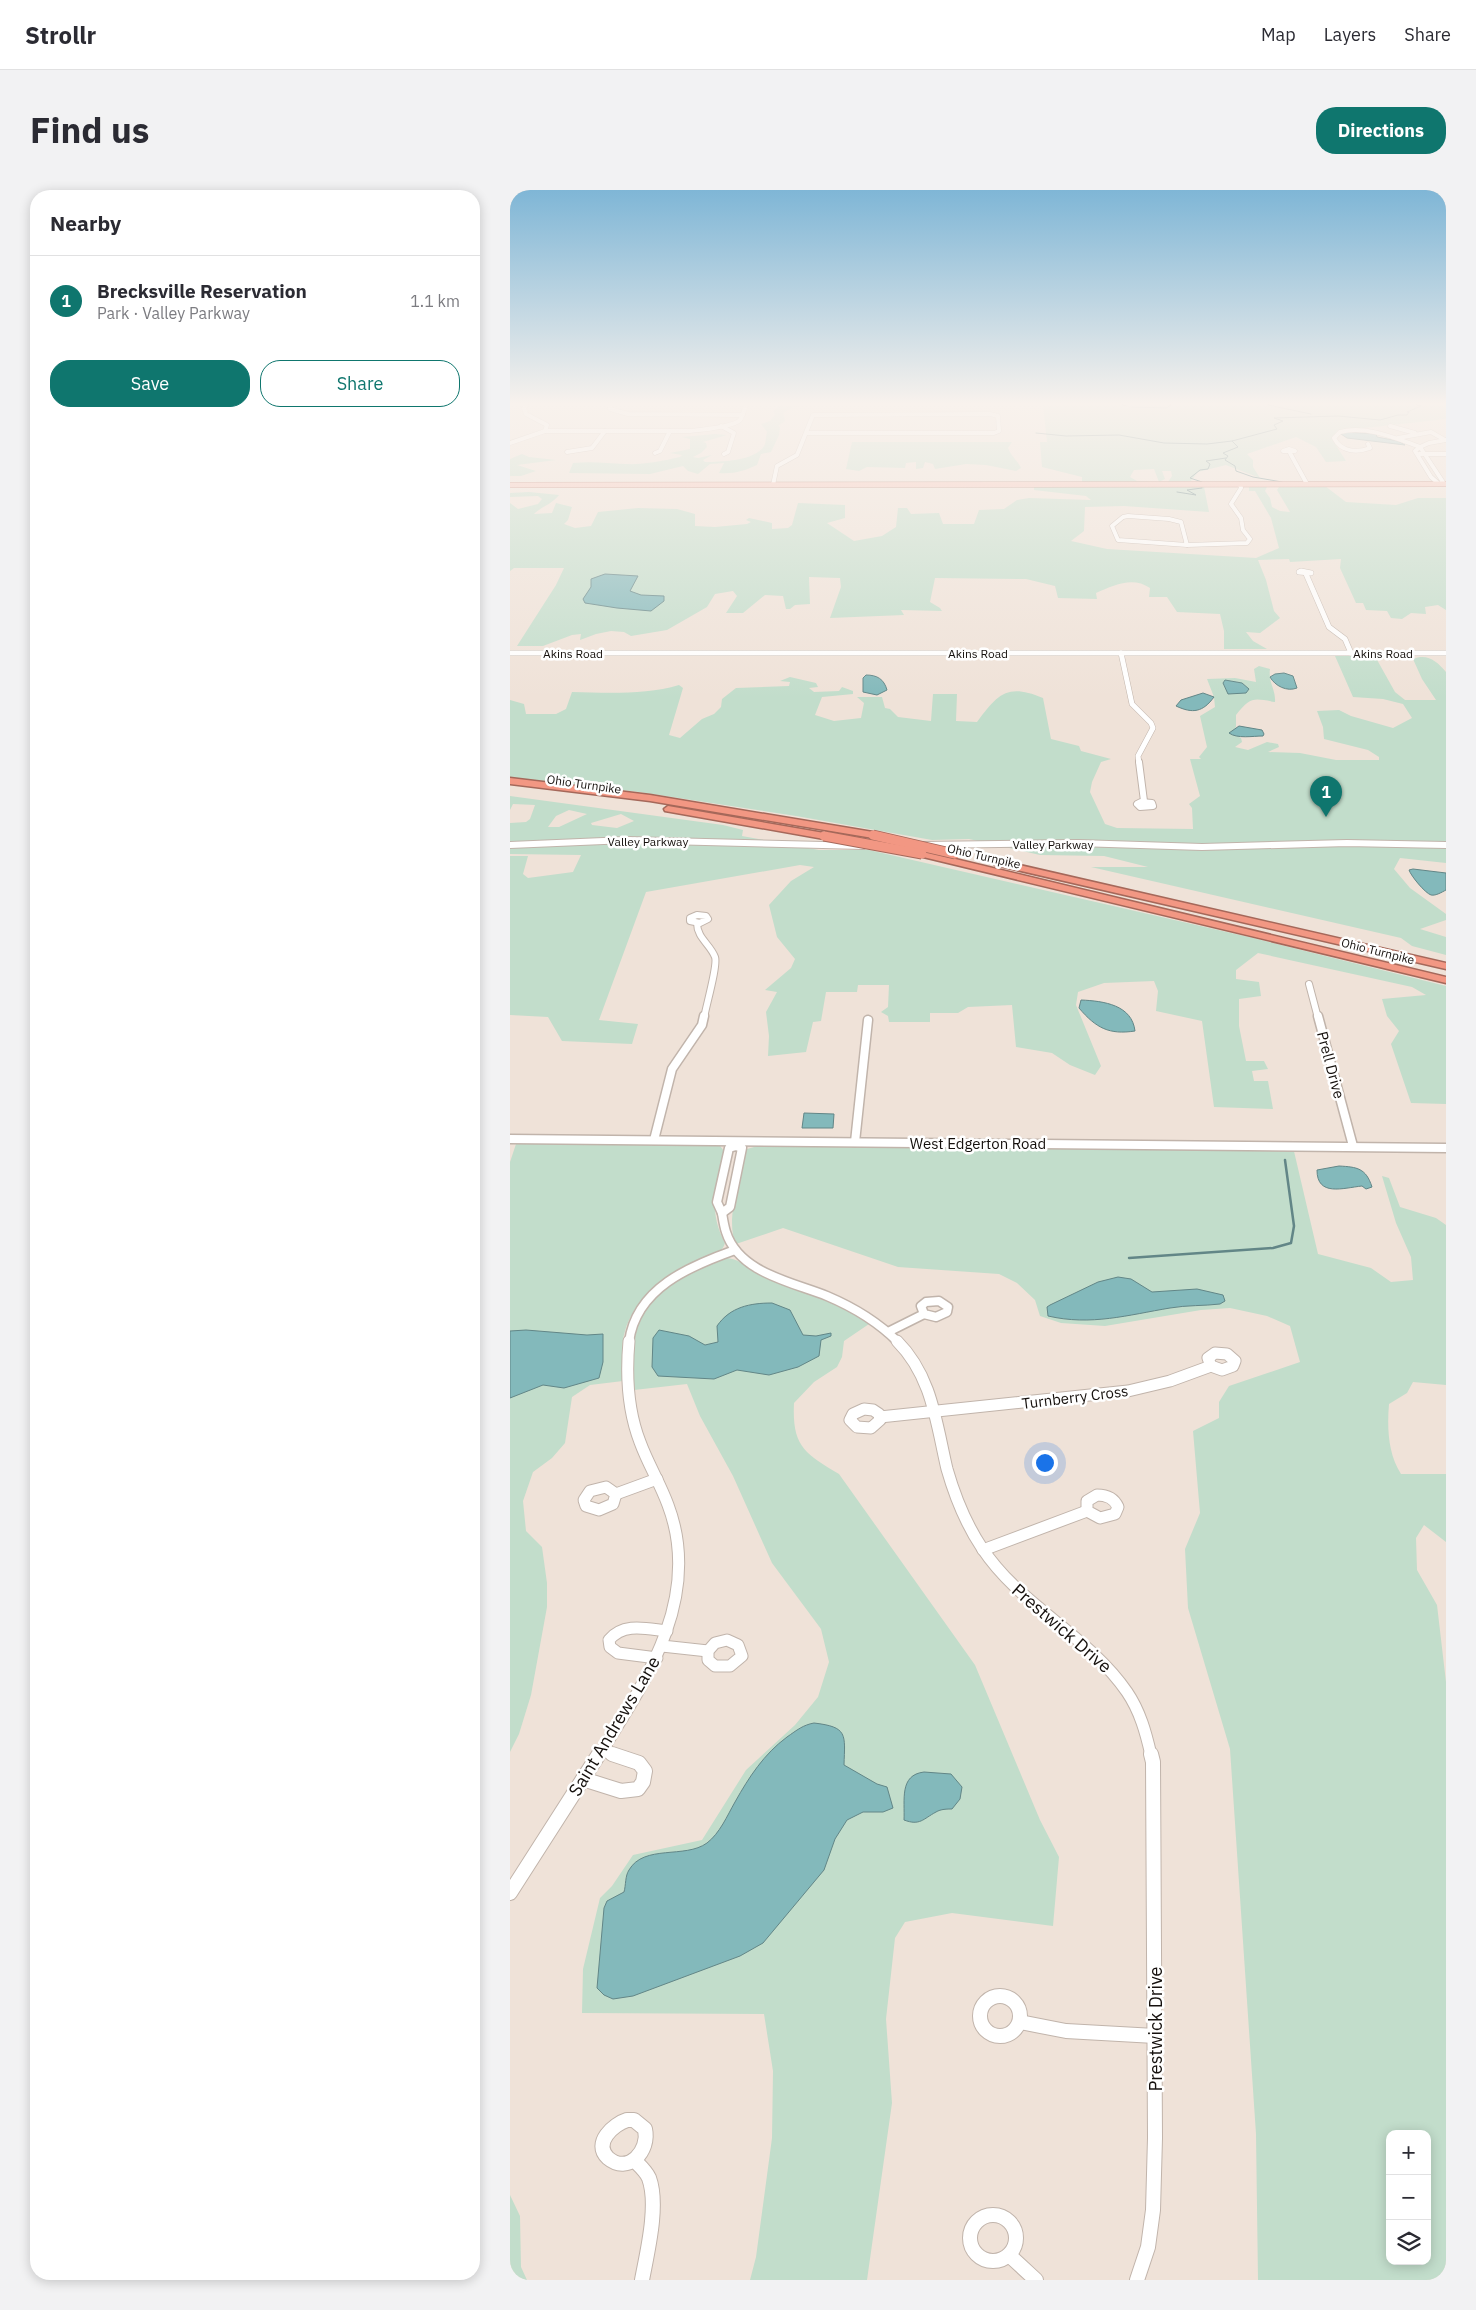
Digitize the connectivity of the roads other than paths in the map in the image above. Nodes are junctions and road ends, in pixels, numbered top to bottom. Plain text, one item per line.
1 (1231, 503) edge
2 (1187, 545) junction
3 (1306, 574) dead end
4 (510, 653) edge
5 (1121, 653) junction
6 (1351, 653) junction
7 (1446, 653) edge
8 (510, 781) edge
9 (510, 788) edge
10 (1144, 801) dead end
11 (510, 845) edge
12 (1446, 845) edge
13 (697, 923) dead end
14 (1446, 966) edge
15 (1446, 980) edge
16 (1309, 984) dead end
17 (868, 1020) dead end
18 (510, 1139) edge
19 (654, 1140) junction
20 (855, 1142) junction
21 (737, 1143) junction
22 (1353, 1146) junction
23 (1446, 1148) edge
24 (722, 1213) junction
25 (735, 1250) junction
26 (924, 1314) dead end
27 (888, 1332) junction
28 (1211, 1366) dead end
29 (936, 1412) junction
30 (880, 1417) dead end
31 (657, 1480) junction
32 (616, 1494) dead end
33 (1087, 1511) dead end
34 (983, 1550) junction
35 (667, 1631) junction
36 (662, 1646) junction
37 (708, 1651) dead end
38 (657, 1658) junction
39 (602, 1750) junction
40 (583, 1779) junction
41 (510, 1893) edge
42 (1020, 2022) dead end
43 (1155, 2036) junction
44 (634, 2160) dead end
45 (1009, 2255) dead end
46 (642, 2280) edge
47 (1036, 2280) edge
48 (1137, 2280) edge

1 - 2 street
2 - 2 street
3 - 6 street
4 - 5 street, Akins Road
5 - 6 street, Akins Road
5 - 10 street
6 - 7 street, Akins Road
8 - 14 highway, Ohio Turnpike, bridge
9 - 15 highway, Ohio Turnpike, bridge
11 - 12 street, Valley Parkway
13 - 19 street
16 - 22 street, Prell Drive
17 - 20 street
18 - 19 street, West Edgerton Road
19 - 21 street, West Edgerton Road
20 - 21 street, West Edgerton Road
20 - 22 street, West Edgerton Road
21 - 24 street, Prestwick Drive
21 - 24 street
22 - 23 street, West Edgerton Road
24 - 25 street, Prestwick Drive
25 - 27 street, Prestwick Drive
25 - 31 street, Saint Andrews Lane
26 - 27 street
27 - 29 street, Prestwick Drive
28 - 29 street, Turnberry Cross
29 - 30 street, Turnberry Cross
29 - 34 street, Prestwick Drive
31 - 32 street
31 - 35 street, Saint Andrews Lane
33 - 34 street
34 - 43 street, Prestwick Drive
35 - 36 street, Saint Andrews Lane
35 - 38 street
36 - 37 street
36 - 38 street, Saint Andrews Lane
38 - 39 street, Saint Andrews Lane
39 - 40 street, Saint Andrews Lane
39 - 40 street
40 - 41 street, Saint Andrews Lane
42 - 43 street
43 - 48 street, Prestwick Drive
44 - 46 street
45 - 47 street

